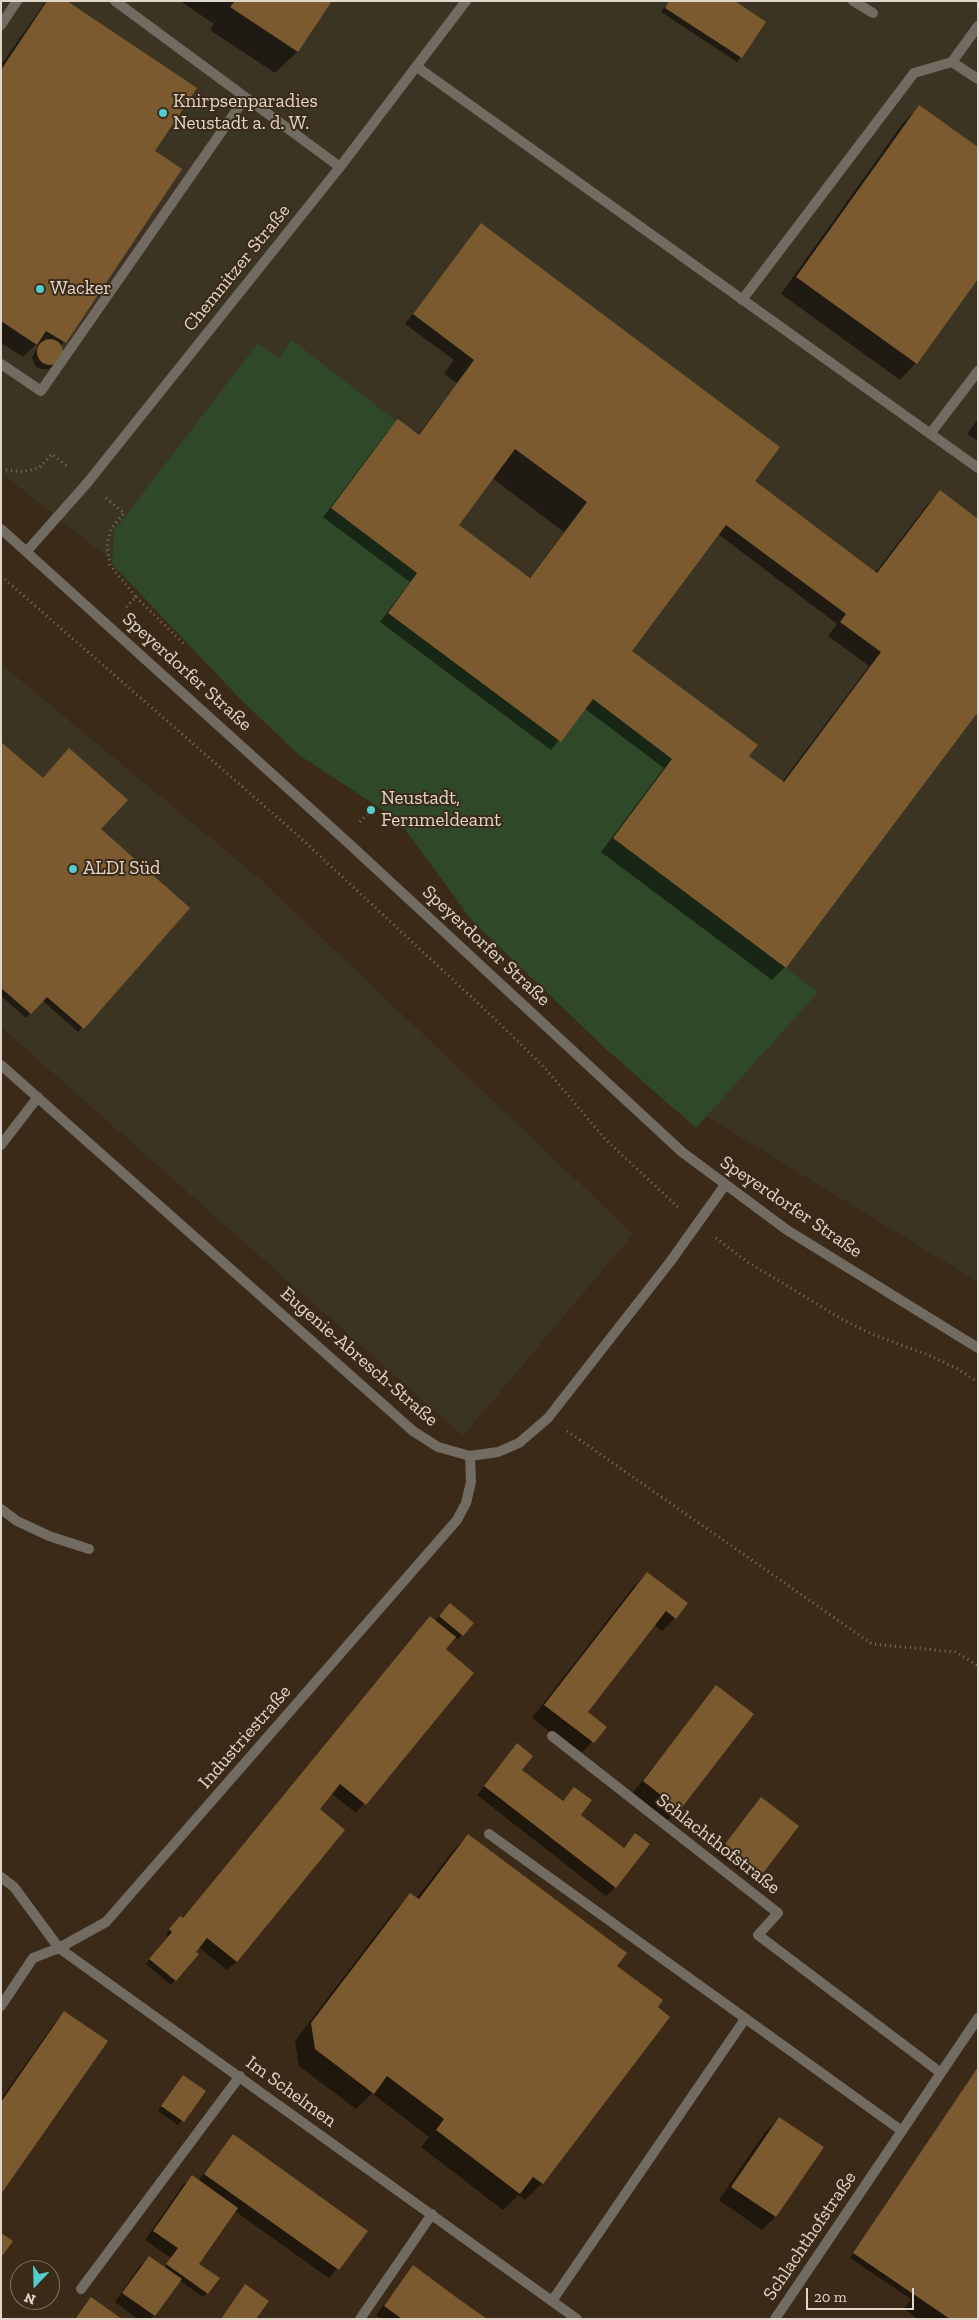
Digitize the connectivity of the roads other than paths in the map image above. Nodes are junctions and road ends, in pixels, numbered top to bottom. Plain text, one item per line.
1 (17, 1) edge
2 (115, 1) edge
3 (466, 1) edge
4 (853, 1) edge
5 (873, 13) dead end
6 (1, 26) edge
7 (978, 26) edge
8 (952, 62) junction
9 (417, 67) junction
10 (978, 79) edge
11 (245, 98) junction
12 (340, 167) junction
13 (742, 300) junction
14 (1, 364) edge
15 (978, 371) edge
16 (930, 434) junction
17 (978, 468) edge
18 (1, 529) edge
19 (27, 550) junction
20 (1, 1065) edge
21 (38, 1097) junction
22 (1, 1145) edge
23 (725, 1185) junction
24 (978, 1348) edge
25 (470, 1456) junction
26 (1, 1509) edge
27 (89, 1549) dead end
28 (552, 1736) dead end
29 (489, 1834) dead end
30 (1, 1877) edge
31 (58, 1948) junction
32 (1, 2006) edge
33 (978, 2018) edge
34 (746, 2019) junction
35 (941, 2073) junction
36 (240, 2076) junction
37 (902, 2131) junction
38 (432, 2214) junction
39 (81, 2289) dead end
40 (552, 2301) junction
41 (360, 2319) edge
42 (577, 2319) edge
43 (776, 2319) edge

1 - 6 street
2 - 11 street
3 - 9 street, Chemnitzer Straße
4 - 5 street
7 - 8 street
8 - 10 street
8 - 13 street
9 - 12 street, Chemnitzer Straße
9 - 13 street
11 - 12 street
11 - 14 street
12 - 19 street, Chemnitzer Straße
13 - 16 street
15 - 16 street
16 - 17 street
18 - 19 street, Speyerdorfer Straße
19 - 23 street, Speyerdorfer Straße
20 - 21 street, Eugenie-Abresch-Straße
21 - 22 street
21 - 25 street, Eugenie-Abresch-Straße
23 - 24 street, Speyerdorfer Straße
23 - 25 street, Eugenie-Abresch-Straße
25 - 31 street, Industriestraße
26 - 27 street
28 - 35 street, Schlachthofstraße
29 - 34 street
30 - 31 street, Im Schelmen
31 - 32 street, Industriestraße
31 - 36 street, Im Schelmen
33 - 35 street, Schlachthofstraße
34 - 37 street
34 - 40 street
35 - 37 street, Schlachthofstraße
36 - 38 street, Im Schelmen
36 - 39 street
37 - 43 street, Schlachthofstraße
38 - 40 street, Im Schelmen
38 - 41 street
40 - 42 street, Im Schelmen

